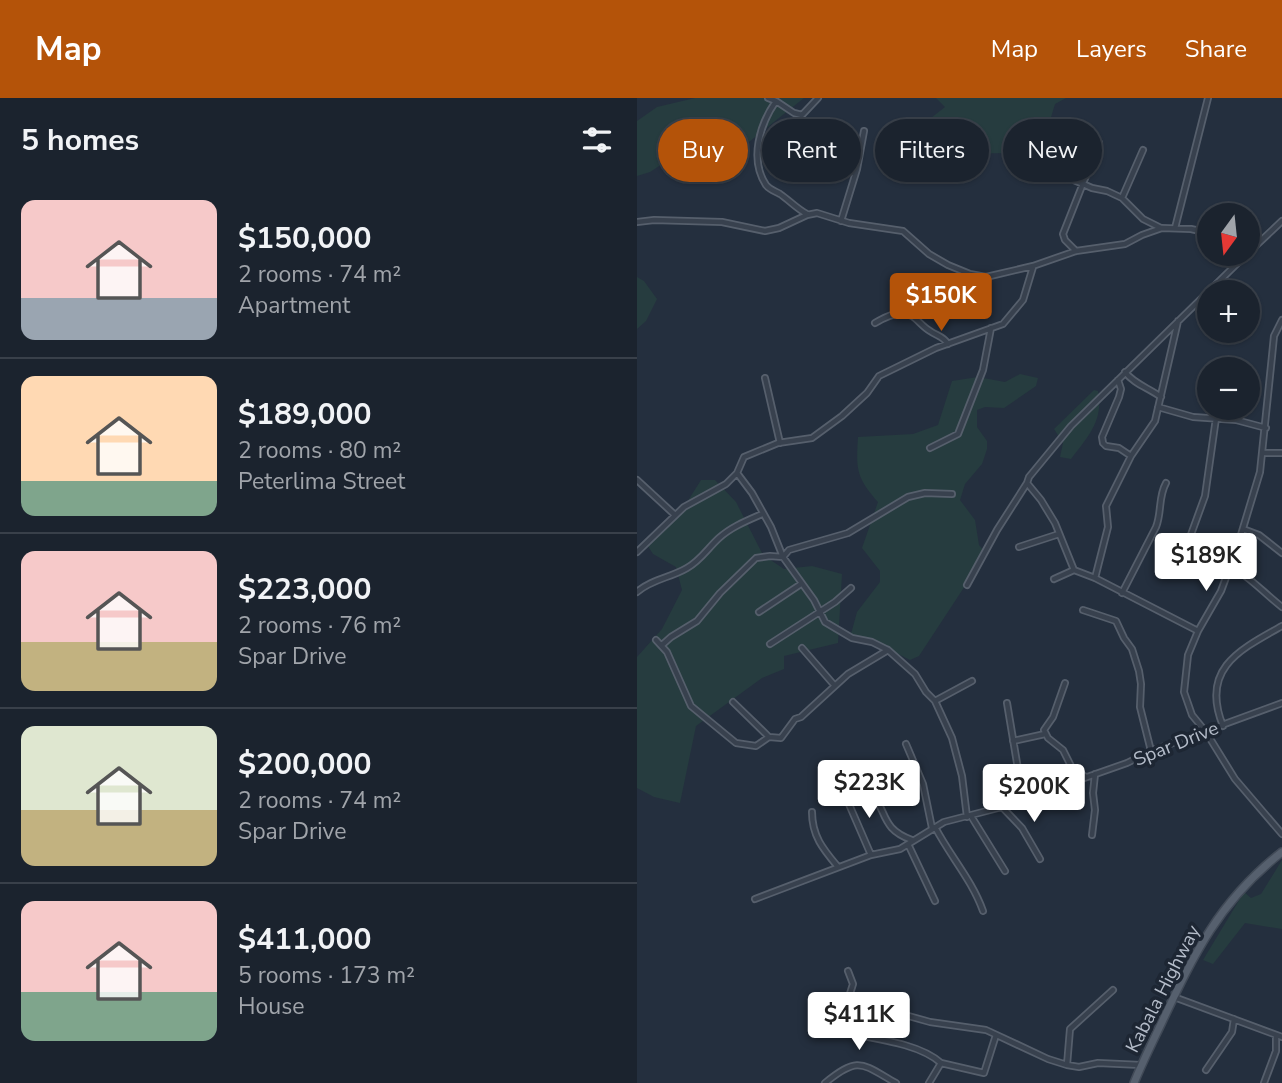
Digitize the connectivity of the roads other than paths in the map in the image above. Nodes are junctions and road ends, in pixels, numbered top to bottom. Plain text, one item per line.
1 (768, 98) edge
2 (818, 98) edge
3 (1208, 98) edge
4 (776, 101) junction
5 (864, 131) dead end
6 (1143, 150) dead end
7 (1077, 182) edge
8 (1084, 182) edge
9 (1083, 185) junction
10 (1122, 198) junction
11 (807, 215) junction
12 (841, 221) junction
13 (1282, 221) edge
14 (637, 222) edge
15 (1162, 228) junction
16 (1175, 228) junction
17 (1197, 231) edge
18 (1260, 240) edge
19 (1076, 251) junction
20 (1033, 266) junction
21 (1234, 266) edge
22 (1179, 320) junction
23 (1282, 320) edge
24 (875, 323) dead end
25 (991, 328) junction
26 (948, 344) junction
27 (1125, 372) junction
28 (765, 378) dead end
29 (1118, 379) junction
30 (1161, 397) junction
31 (1158, 407) junction
32 (1197, 417) edge
33 (1216, 420) edge
34 (1236, 420) edge
35 (1266, 428) junction
36 (780, 443) junction
37 (930, 448) dead end
38 (1263, 453) junction
39 (1282, 453) edge
40 (1131, 456) junction
41 (737, 473) junction
42 (732, 479) junction
43 (637, 480) edge
44 (744, 481) junction
45 (1027, 483) junction
46 (1166, 483) dead end
47 (953, 494) dead end
48 (762, 514) junction
49 (675, 515) junction
50 (1243, 529) junction
51 (1059, 534) junction
52 (1189, 540) dead end
53 (1019, 547) dead end
54 (637, 552) edge
55 (1282, 553) edge
56 (782, 557) junction
57 (1230, 566) junction
58 (1074, 570) junction
59 (1094, 578) junction
60 (1054, 579) dead end
61 (801, 584) junction
62 (967, 585) dead end
63 (851, 588) dead end
64 (637, 592) edge
65 (1122, 593) junction
66 (1282, 607) edge
67 (1083, 610) dead end
68 (759, 612) dead end
69 (818, 613) junction
70 (1282, 626) edge
71 (1198, 631) junction
72 (656, 640) dead end
73 (770, 644) dead end
74 (662, 645) junction
75 (802, 648) dead end
76 (888, 650) junction
77 (972, 681) dead end
78 (1065, 683) dead end
79 (835, 686) junction
80 (935, 701) junction
81 (733, 702) dead end
82 (1007, 703) dead end
83 (1282, 703) edge
84 (1223, 726) junction
85 (1206, 732) junction
86 (1045, 734) junction
87 (769, 737) junction
88 (1013, 741) junction
89 (906, 744) dead end
90 (1151, 751) junction
91 (1095, 774) junction
92 (1086, 777) junction
93 (867, 788) dead end
94 (845, 795) dead end
95 (1023, 799) junction
96 (1002, 807) junction
97 (812, 812) dead end
98 (969, 816) junction
99 (933, 827) junction
100 (1282, 834) edge
101 (1092, 835) dead end
102 (910, 842) junction
103 (1282, 852) edge
104 (871, 855) junction
105 (1039, 859) dead end
106 (838, 867) junction
107 (1005, 871) dead end
108 (755, 899) dead end
109 (935, 901) dead end
110 (983, 911) dead end
111 (848, 971) dead end
112 (1113, 990) dead end
113 (1173, 997) junction
114 (1234, 1019) junction
115 (817, 1026) dead end
116 (996, 1035) junction
117 (1279, 1036) edge
118 (941, 1063) junction
119 (1067, 1065) junction
120 (1142, 1065) junction
121 (1206, 1070) dead end
122 (825, 1083) edge
123 (896, 1083) edge
124 (929, 1083) edge
125 (1134, 1083) edge
126 (1264, 1083) edge

1 - 4 street
2 - 4 street
3 - 16 street
4 - 11 street
5 - 12 street
6 - 10 street
7 - 9 street
8 - 9 street
9 - 10 street
9 - 19 street
10 - 15 street
11 - 12 street
11 - 14 street
12 - 20 street
13 - 18 street
15 - 16 street
15 - 19 street
16 - 17 street
19 - 20 street
20 - 25 street
21 - 22 street
22 - 27 street
22 - 30 street
23 - 35 street
24 - 26 street
25 - 26 street
25 - 37 street
26 - 36 street
27 - 29 street
27 - 30 street
28 - 36 street
29 - 40 street
29 - 45 street
30 - 31 street
31 - 32 street
31 - 40 street
33 - 52 street
34 - 35 street
35 - 38 street
36 - 41 street
38 - 39 street
38 - 50 street
40 - 59 street
41 - 42 street
41 - 44 street
42 - 44 street
42 - 49 street
43 - 49 street
44 - 48 street
45 - 51 street
45 - 62 street
46 - 65 street
47 - 56 street
48 - 56 street
48 - 64 street
49 - 54 street
50 - 55 street
50 - 57 street
51 - 53 street
51 - 58 street
56 - 61 street
56 - 74 street
57 - 66 street
57 - 71 street
58 - 59 street
58 - 60 street
59 - 65 street
61 - 68 street
61 - 69 street
63 - 69 street
65 - 71 street
67 - 90 street
69 - 73 street
69 - 76 street
70 - 84 street
71 - 85 street
72 - 74 street
74 - 87 street
75 - 79 street
76 - 79 street
76 - 80 street
77 - 80 street
78 - 86 street
79 - 87 street
80 - 98 street
81 - 87 street
82 - 88 street
83 - 84 street, Spar Drive
84 - 85 street, Spar Drive
85 - 90 street, Spar Drive
85 - 100 street
86 - 88 street
86 - 92 street
88 - 95 street
89 - 99 street
90 - 91 street, Spar Drive
91 - 92 street, Spar Drive
91 - 101 street
92 - 95 street, Spar Drive
93 - 102 street
94 - 104 street
95 - 96 street, Spar Drive
96 - 98 street, Spar Drive
96 - 105 street
97 - 106 street
98 - 99 street, Spar Drive
98 - 107 street
99 - 102 street, Spar Drive
99 - 110 street
102 - 104 street, Spar Drive
102 - 109 street
103 - 113 main road, Kabala Highway
104 - 106 street, Spar Drive
106 - 108 street, Spar Drive
111 - 116 street
112 - 119 street
113 - 114 street
113 - 120 main road, Kabala Highway
114 - 117 street
114 - 121 street
115 - 118 street
116 - 118 street
116 - 119 street
117 - 126 street
118 - 124 street
119 - 120 street
120 - 125 main road, Kabala Highway
122 - 123 street

